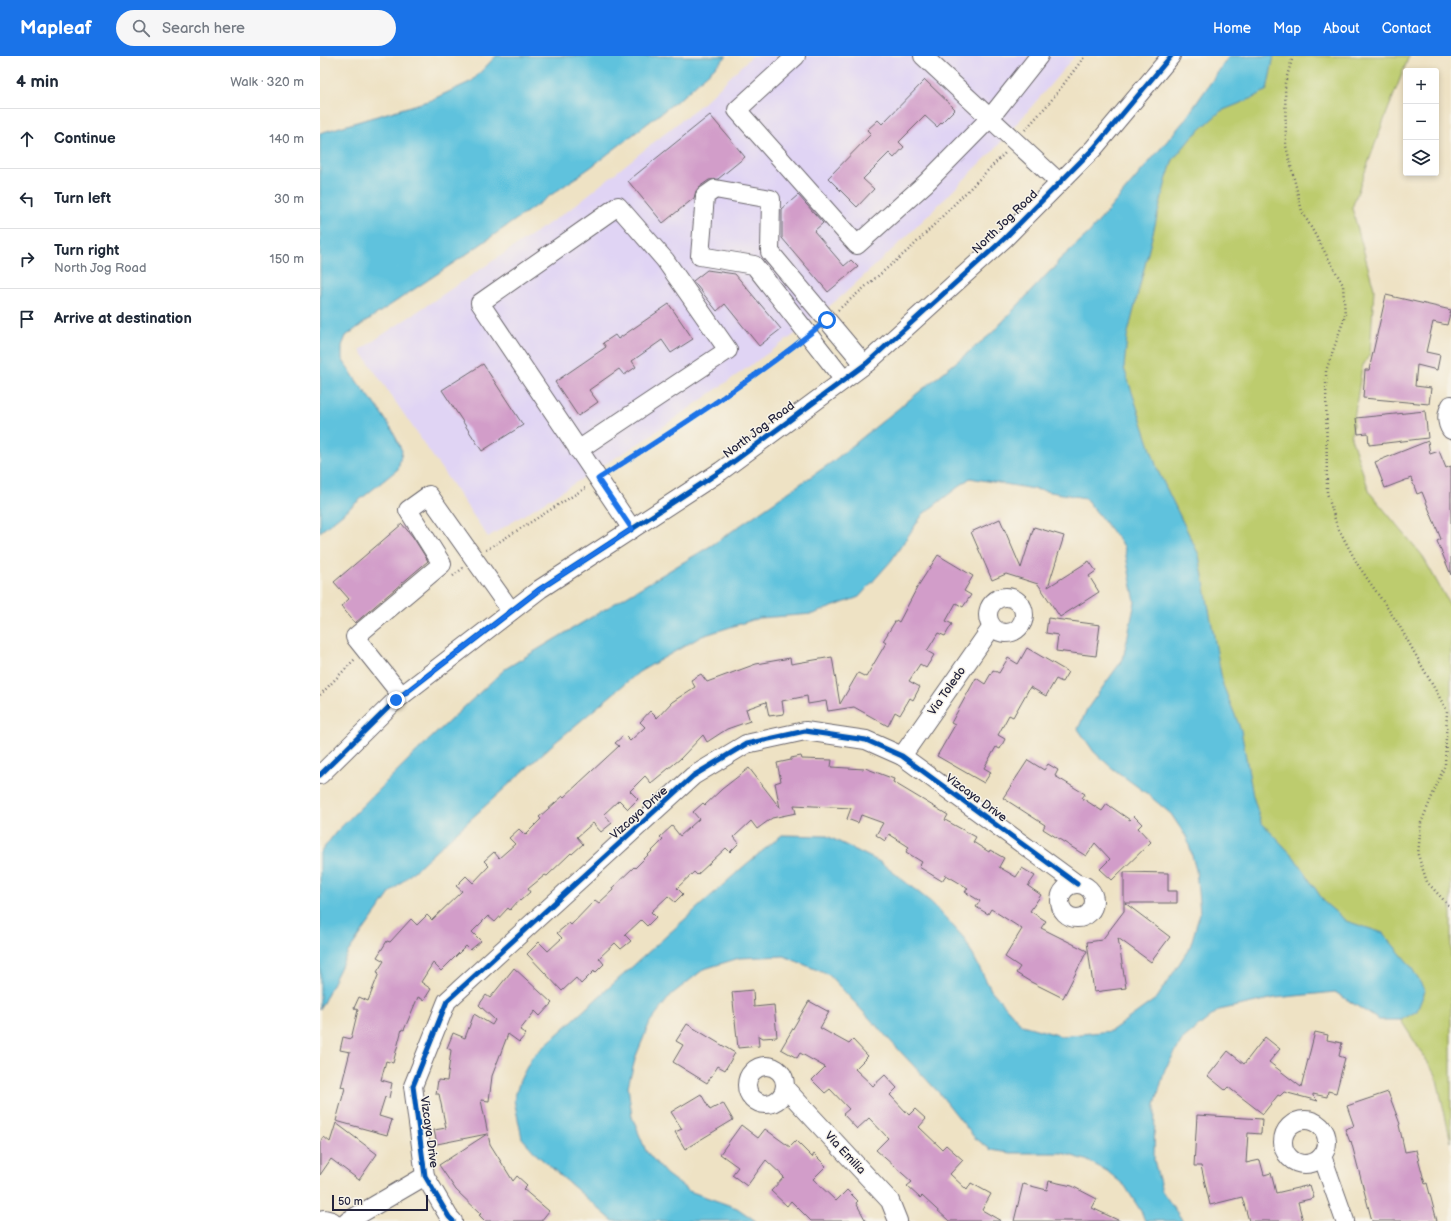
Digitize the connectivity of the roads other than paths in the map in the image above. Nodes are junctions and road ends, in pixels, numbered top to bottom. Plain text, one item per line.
1 (796, 56) edge
2 (923, 56) edge
3 (1039, 56) edge
4 (1171, 56) edge
5 (990, 118) junction
6 (1059, 182) junction
7 (770, 252) junction
8 (754, 265) junction
9 (864, 364) junction
10 (844, 380) junction
11 (1451, 405) edge
12 (1451, 430) edge
13 (578, 450) junction
14 (632, 529) junction
15 (511, 611) junction
16 (992, 627) dead end
17 (402, 696) junction
18 (902, 756) junction
19 (320, 775) edge
20 (1077, 884) dead end
21 (785, 1088) dead end
22 (1322, 1156) dead end
23 (425, 1176) junction
24 (320, 1220) edge
25 (332, 1221) edge
26 (348, 1221) edge
27 (453, 1221) edge
28 (898, 1221) edge
29 (1345, 1221) edge

1 - 5 street
2 - 5 street
3 - 5 street
4 - 6 street, North Jog Road
5 - 6 street
6 - 9 street, North Jog Road
7 - 8 street
7 - 8 street
7 - 9 street
8 - 10 street
9 - 10 street, North Jog Road
10 - 14 street, North Jog Road
11 - 12 street
13 - 13 street
13 - 14 street
14 - 15 street, North Jog Road
15 - 17 street, North Jog Road
15 - 17 street
16 - 18 street, Via Toledo
17 - 19 street, North Jog Road
18 - 20 street, Vizcaya Drive
18 - 23 street, Vizcaya Drive
21 - 28 street, Via Emilia
22 - 29 street
23 - 26 street
23 - 27 street, Vizcaya Drive
24 - 25 street

